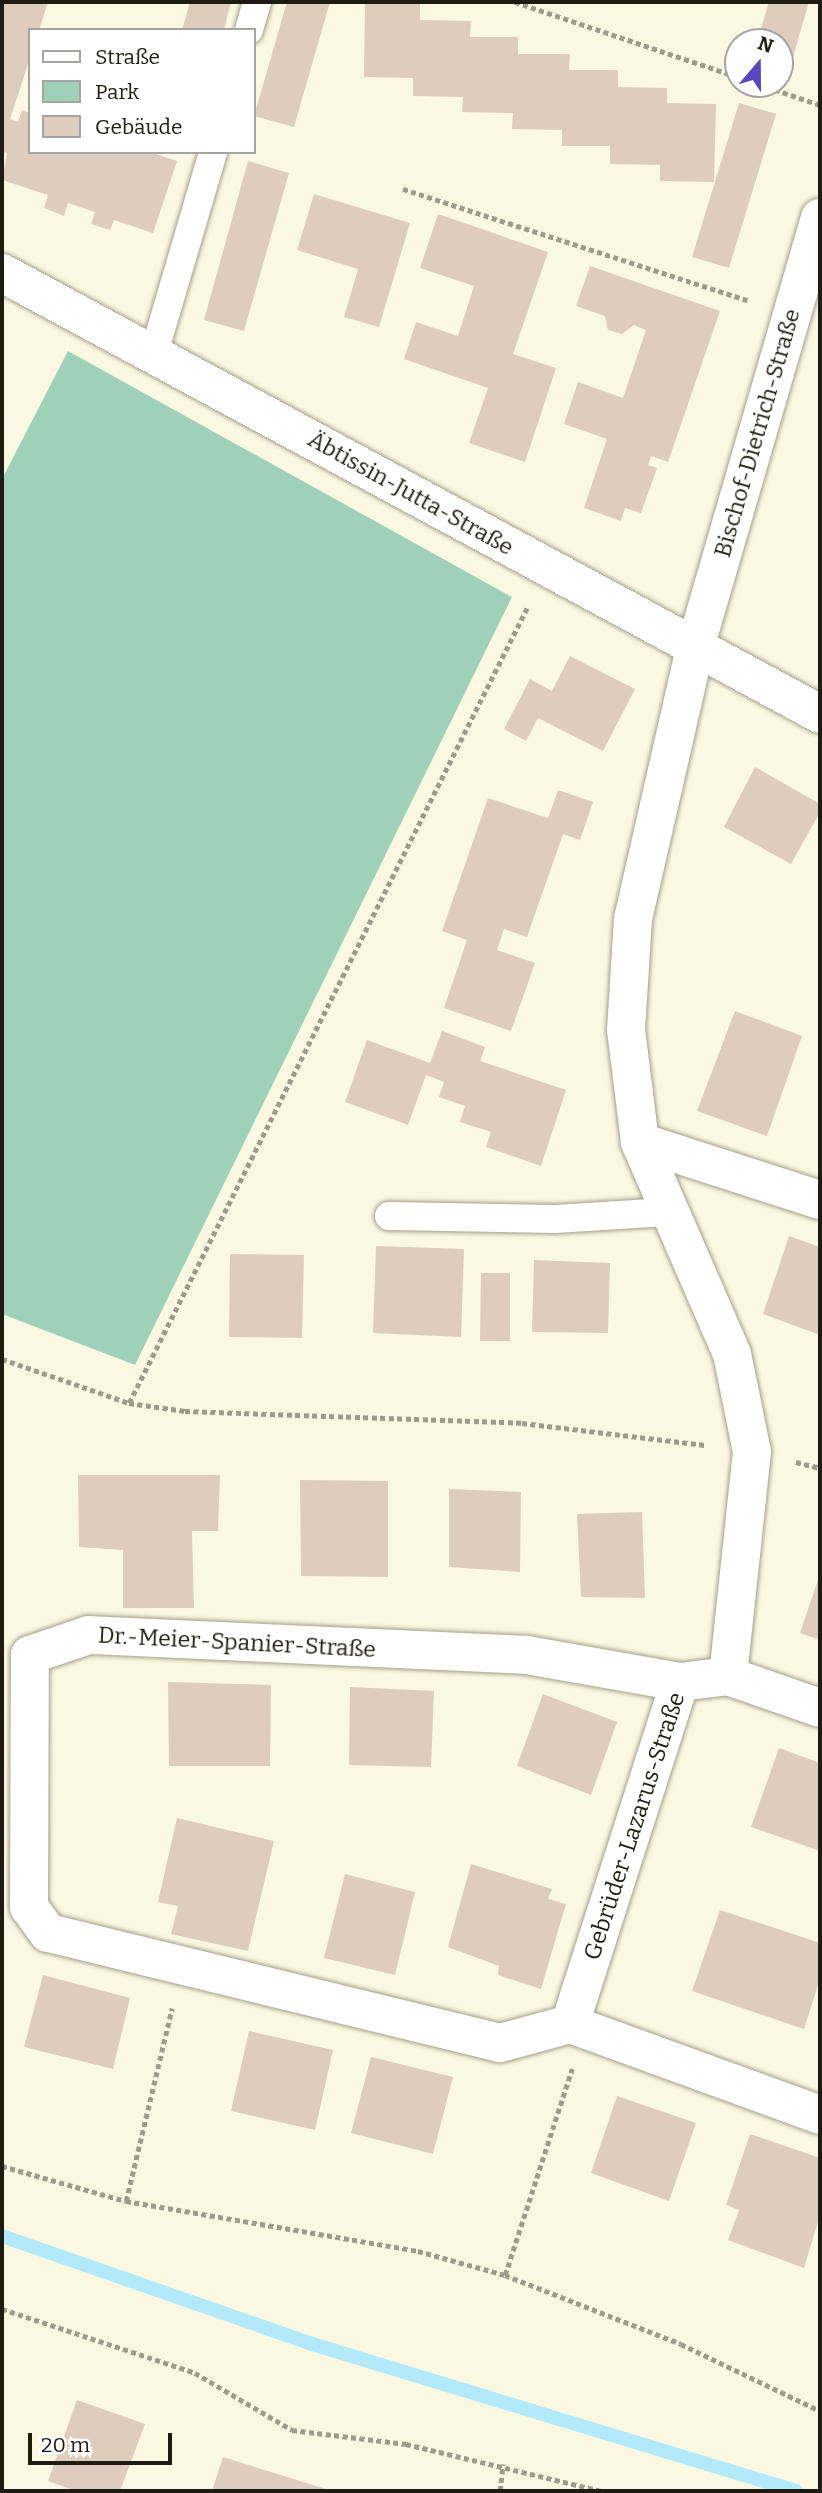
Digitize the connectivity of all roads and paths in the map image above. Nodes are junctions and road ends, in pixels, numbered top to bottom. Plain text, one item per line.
1 (257, 2) edge
2 (515, 2) edge
3 (249, 28) edge
4 (724, 72) edge
5 (794, 96) edge
6 (820, 105) edge
7 (212, 154) edge
8 (403, 189) dead end
9 (820, 218) edge
10 (2, 273) edge
11 (791, 315) junction
12 (154, 353) junction
13 (547, 568) junction
14 (695, 648) junction
15 (820, 714) edge
16 (640, 1142) junction
17 (820, 1200) edge
18 (667, 1212) junction
19 (389, 1216) dead end
20 (2, 1359) edge
21 (129, 1403) junction
22 (752, 1452) junction
23 (820, 1468) edge
24 (728, 1676) junction
25 (680, 1682) junction
26 (820, 1708) edge
27 (182, 1967) junction
28 (570, 2024) junction
29 (820, 2115) edge
30 (2, 2166) edge
31 (126, 2201) junction
32 (505, 2275) junction
33 (2, 2309) edge
34 (820, 2412) edge
35 (503, 2465) junction
36 (500, 2491) edge
37 (602, 2491) edge

1 - 3 lane
2 - 4 path
5 - 6 path
7 - 12 lane
8 - 11 path
9 - 11 street, Bischof-Dietrich-Straße
10 - 12 street, Äbtissin-Jutta-Straße
11 - 14 street, Bischof-Dietrich-Straße
12 - 13 street, Äbtissin-Jutta-Straße
13 - 14 street, Äbtissin-Jutta-Straße
13 - 21 path
14 - 15 street, Äbtissin-Jutta-Straße
14 - 16 street
16 - 17 street
16 - 18 street
18 - 19 lane
18 - 22 street
20 - 21 path
21 - 22 path
22 - 23 path
22 - 24 street
24 - 25 street, Gebrüder-Lazarus-Straße
24 - 26 street
25 - 27 street, Dr.-Meier-Spanier-Straße
25 - 28 street, Gebrüder-Lazarus-Straße
27 - 28 street, Dr.-Meier-Spanier-Straße
27 - 31 path
28 - 29 street
28 - 32 path
30 - 31 path
31 - 32 path
32 - 34 path
33 - 35 path
35 - 36 path
35 - 37 path

